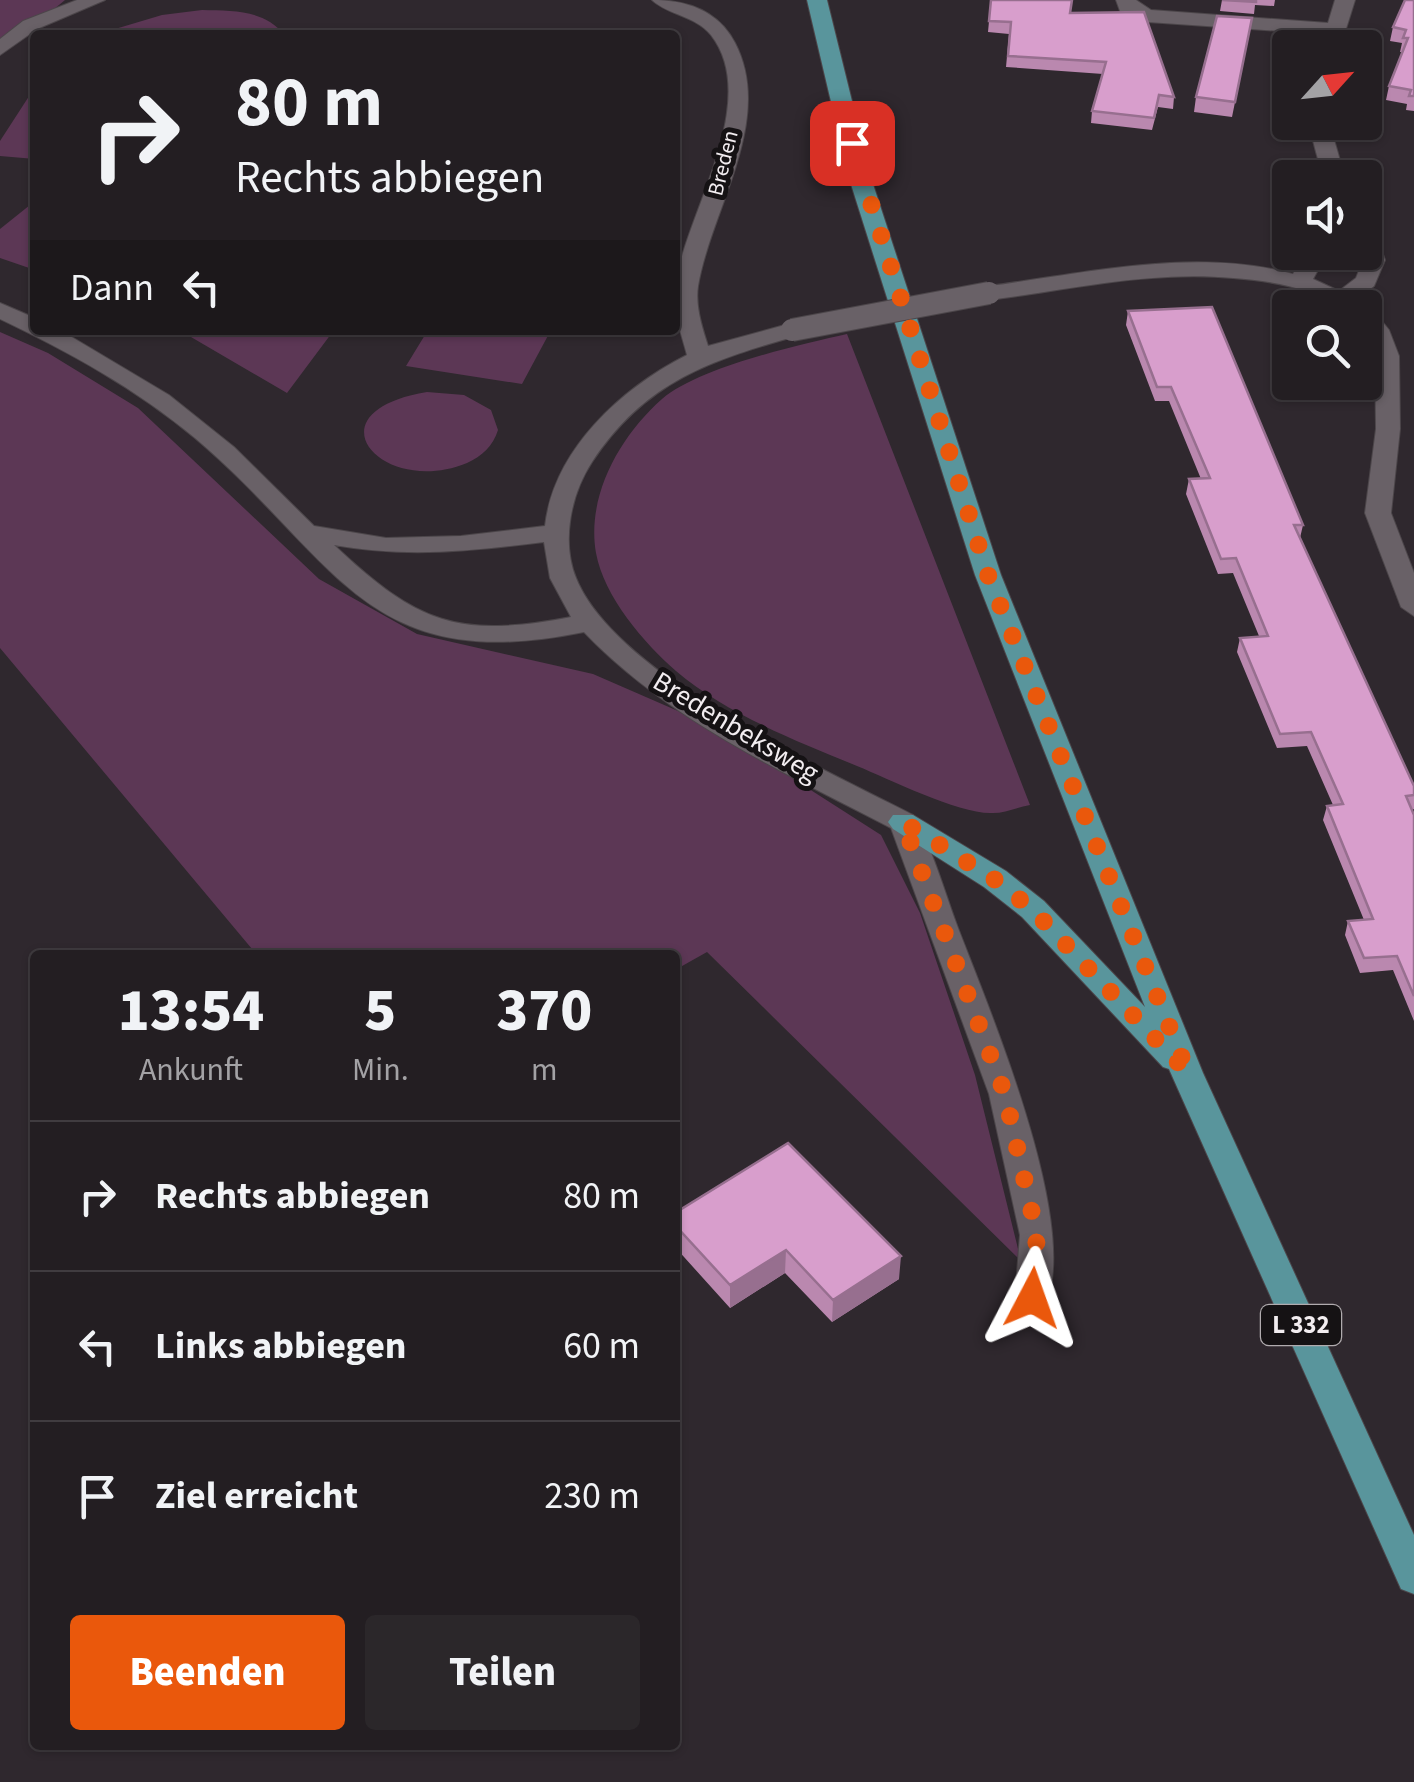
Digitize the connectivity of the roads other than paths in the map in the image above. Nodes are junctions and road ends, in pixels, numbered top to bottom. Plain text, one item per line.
1 (95, 0) edge
2 (662, 0) edge
3 (818, 0) edge
4 (1126, 0) edge
5 (1345, 0) edge
6 (1335, 30) edge
7 (1272, 31) edge
8 (0, 49) edge
9 (1306, 270) edge
10 (1300, 280) junction
11 (1320, 290) edge
12 (0, 310) edge
13 (30, 325) edge
14 (51, 335) edge
15 (1382, 338) edge
16 (700, 357) junction
17 (557, 532) junction
18 (309, 533) junction
19 (1414, 608) edge
20 (590, 622) junction
21 (903, 822) junction
22 (1188, 1073) junction
23 (1032, 1298) dead end
24 (1414, 1577) edge

1 - 8 street
2 - 16 street, Breden
3 - 22 main road, L 332
4 - 7 street
5 - 6 street
9 - 10 street
10 - 11 street, Bredenbeksweg
10 - 16 street, Bredenbeksweg, bridge
12 - 13 street
14 - 18 street
15 - 19 street
16 - 17 street, Bredenbeksweg
17 - 18 street
17 - 20 street, Bredenbeksweg
18 - 20 street
20 - 21 street, Bredenbeksweg
21 - 22 main road
21 - 23 street
22 - 24 main road, L 332

